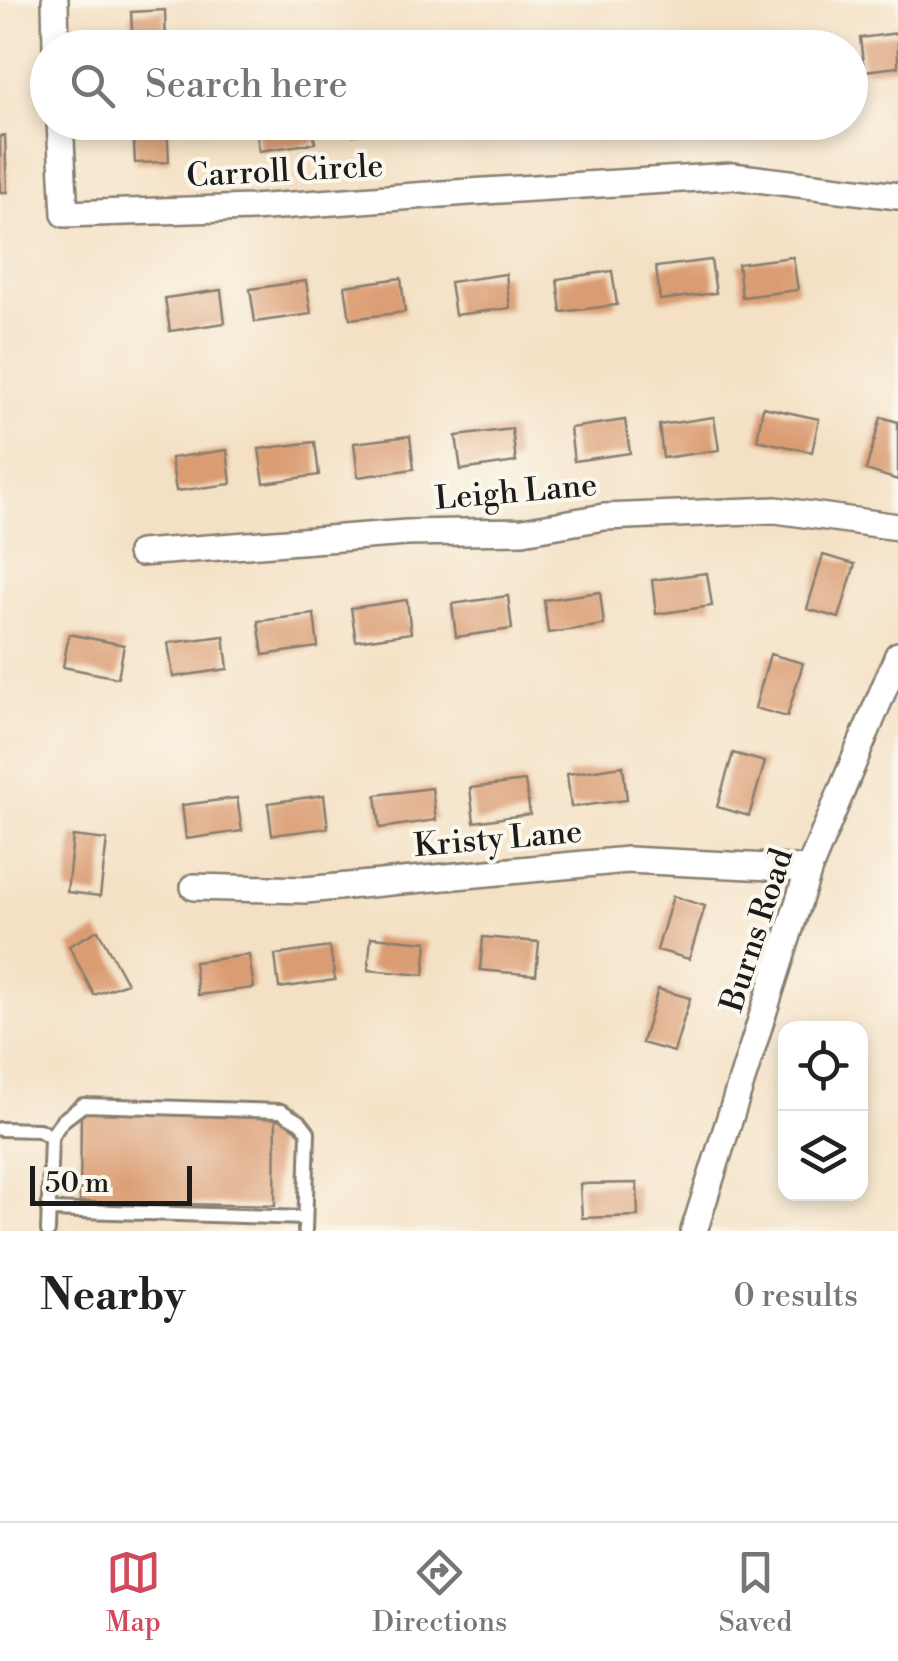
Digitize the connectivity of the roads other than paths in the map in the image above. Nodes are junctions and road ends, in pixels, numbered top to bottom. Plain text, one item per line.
1 (55, 0) edge
2 (56, 30) edge
3 (61, 140) edge
4 (898, 196) edge
5 (898, 527) edge
6 (140, 554) dead end
7 (898, 656) edge
8 (809, 869) junction
9 (194, 887) dead end
10 (0, 1129) edge
11 (52, 1137) junction
12 (48, 1210) junction
13 (305, 1224) edge
14 (48, 1231) edge
15 (694, 1231) edge

1 - 2 street
3 - 4 street, Carroll Circle
5 - 6 street, Leigh Lane
7 - 8 street, Burns Road
8 - 9 street, Kristy Lane
8 - 15 street, Burns Road
10 - 11 lane
11 - 12 lane
11 - 13 lane
12 - 13 lane
12 - 14 lane

